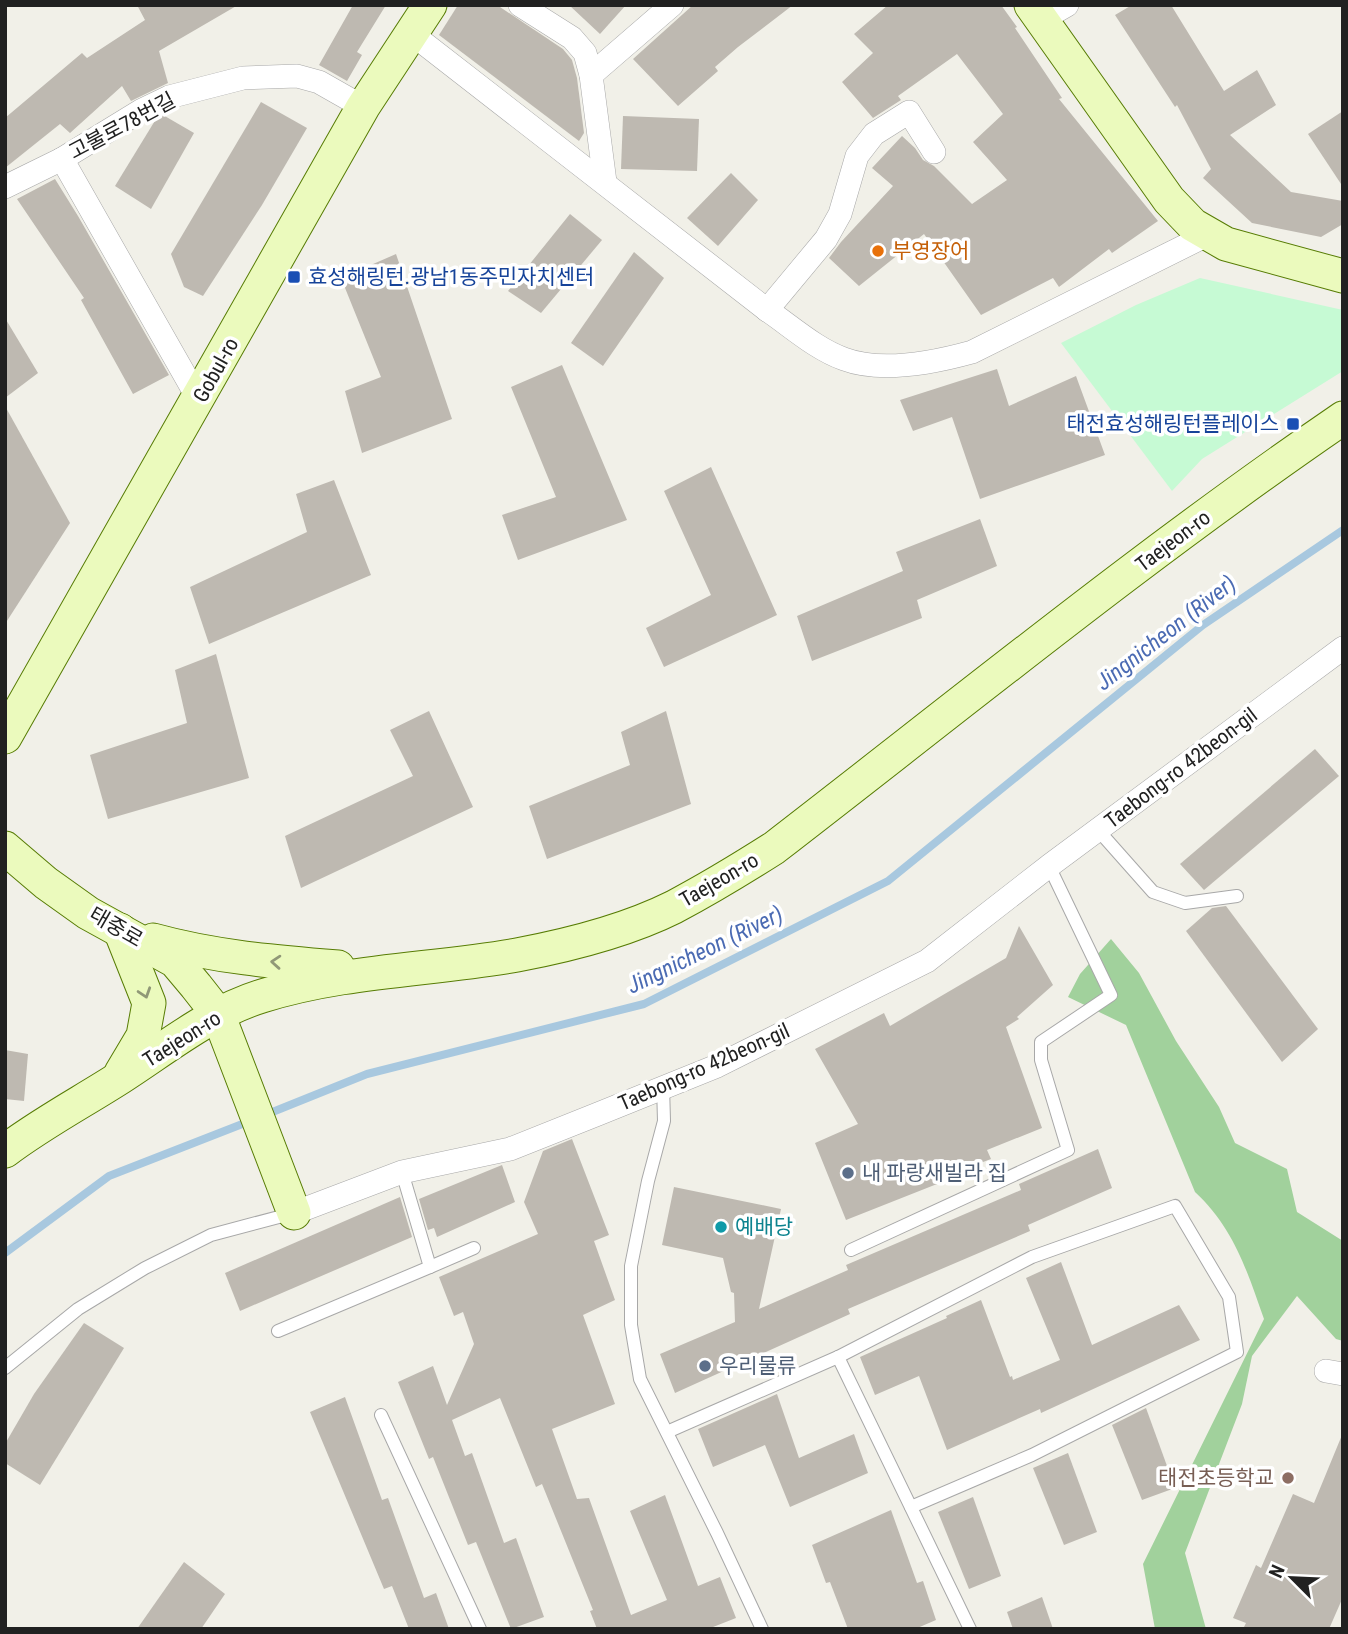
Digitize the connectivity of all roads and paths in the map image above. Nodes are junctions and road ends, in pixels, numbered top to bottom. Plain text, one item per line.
1 (430, 5) edge
2 (520, 5) edge
3 (672, 5) edge
4 (1046, 10) edge
5 (412, 34) junction
6 (591, 75) junction
7 (363, 107) junction
8 (934, 152) dead end
9 (62, 159) junction
10 (605, 182) junction
11 (5, 187) edge
12 (1209, 234) junction
13 (1336, 267) edge
14 (767, 310) junction
15 (199, 400) junction
16 (1343, 418) edge
17 (1343, 648) edge
18 (5, 737) edge
19 (1098, 830) junction
20 (5, 848) edge
21 (1049, 866) junction
22 (1237, 896) dead end
23 (120, 930) junction
24 (393, 971) junction
25 (218, 1014) junction
26 (117, 1079) junction
27 (663, 1086) junction
28 (5, 1152) edge
29 (402, 1172) junction
30 (294, 1213) junction
31 (474, 1248) dead end
32 (851, 1250) dead end
33 (430, 1267) junction
34 (278, 1331) dead end
35 (838, 1357) junction
36 (5, 1368) edge
37 (381, 1415) dead end
38 (667, 1432) junction
39 (911, 1507) junction
40 (480, 1629) edge
41 (762, 1629) edge
42 (970, 1629) edge

1 - 5 street, Gobul-ro
2 - 6 street
3 - 6 street
4 - 12 street
5 - 7 street, Gobul-ro
5 - 10 street
6 - 10 street
7 - 9 street, 고불로78번길
7 - 15 street, Gobul-ro
8 - 14 street
9 - 11 street, 고불로78번길
9 - 15 street
10 - 14 street
12 - 13 street
12 - 14 street
15 - 18 street, Gobul-ro
16 - 24 street, Taejeon-ro
17 - 19 street, Taebong-ro 42beon-gil
19 - 21 street, Taebong-ro 42beon-gil
19 - 22 lane
20 - 23 street, 태중로
21 - 27 street, Taebong-ro 42beon-gil
21 - 32 lane
24 -> 23 street
23 - 25 street, 태중로
23 -> 26 street
24 - 25 street, Taejeon-ro
25 - 26 street, Taejeon-ro
25 - 30 street, 태중로
26 - 28 street, Taejeon-ro
27 - 29 street, Taebong-ro 42beon-gil
27 - 38 lane
29 - 30 street, Taebong-ro 42beon-gil
29 - 33 lane
30 - 36 lane, Taebong-ro 42beon-gil
31 - 33 lane
33 - 34 lane
35 - 38 lane
35 - 39 lane
35 - 39 lane
37 - 40 lane
38 - 41 lane
39 - 42 lane

